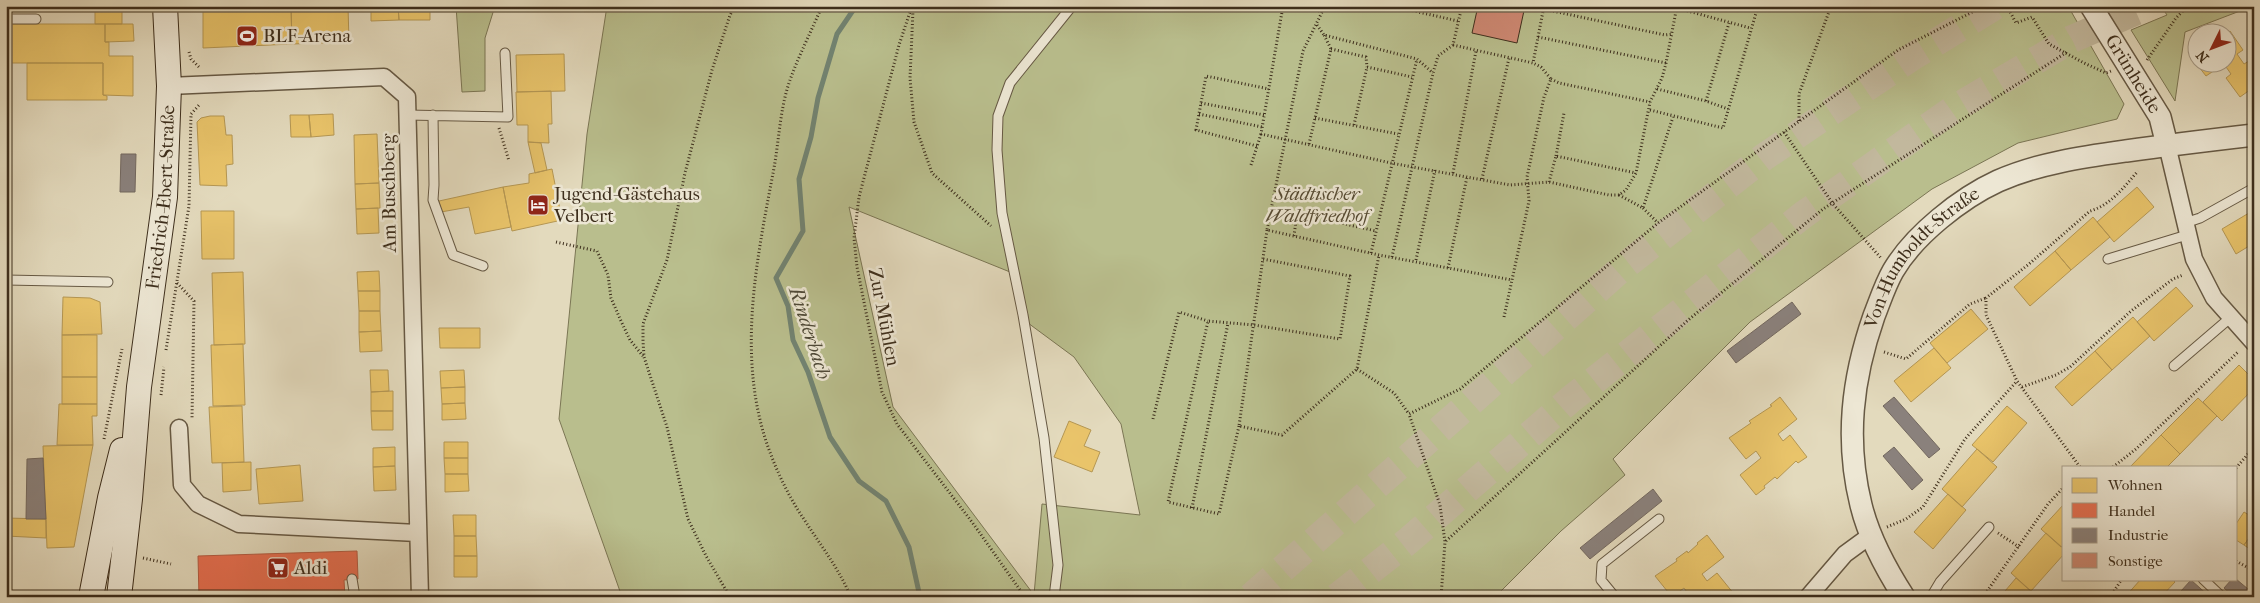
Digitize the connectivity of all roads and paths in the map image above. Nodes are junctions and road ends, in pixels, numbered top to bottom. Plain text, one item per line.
1 (165, 6) edge
2 (735, 6) edge
3 (822, 6) edge
4 (912, 6) edge
5 (1072, 6) edge
6 (1283, 6) edge
7 (1298, 6) edge
8 (1325, 6) edge
9 (1392, 6) edge
10 (1462, 6) edge
11 (1758, 6) edge
12 (1830, 6) edge
13 (1984, 6) edge
14 (2007, 6) edge
15 (2091, 6) edge
16 (2188, 6) edge
17 (1677, 7) edge
18 (1544, 8) edge
19 (1324, 12) junction
20 (6, 19) edge
21 (36, 19) dead end
22 (1458, 21) junction
23 (1730, 23) junction
24 (1317, 25) junction
25 (1750, 28) junction
26 (1673, 34) junction
27 (1324, 35) junction
28 (1538, 37) junction
29 (1453, 45) junction
30 (1331, 49) junction
31 (1476, 51) junction
32 (2067, 52) junction
33 (505, 53) dead end
34 (1509, 58) junction
35 (191, 59) dead end
36 (1417, 59) junction
37 (2142, 62) dead end
38 (1533, 63) junction
39 (1666, 63) junction
40 (1367, 67) junction
41 (200, 68) dead end
42 (2112, 71) dead end
43 (1433, 74) junction
44 (1412, 77) junction
45 (1551, 79) junction
46 (170, 86) junction
47 (1269, 89) junction
48 (1657, 89) junction
49 (1706, 101) junction
50 (1650, 102) junction
51 (1201, 103) junction
52 (200, 104) dead end
53 (1728, 109) junction
54 (1650, 110) junction
55 (1564, 113) dead end
56 (1199, 114) junction
57 (407, 115) junction
58 (1264, 115) junction
59 (433, 116) junction
60 (1673, 117) junction
61 (1315, 118) junction
62 (1799, 122) junction
63 (1354, 125) junction
64 (1262, 128) junction
65 (500, 132) dead end
66 (1784, 132) junction
67 (1261, 134) junction
68 (1398, 134) junction
69 (2254, 135) edge
70 (1286, 140) junction
71 (1309, 144) junction
72 (2167, 145) junction
73 (1257, 146) junction
74 (1556, 156) junction
75 (509, 161) dead end
76 (1391, 163) junction
77 (1250, 165) dead end
78 (1414, 166) junction
79 (1435, 170) junction
80 (2138, 171) dead end
81 (1453, 173) junction
82 (1636, 173) junction
83 (1467, 177) junction
84 (1482, 180) junction
85 (1549, 182) junction
86 (1528, 185) junction
87 (2254, 188) edge
88 (1618, 195) junction
89 (1833, 204) junction
90 (1643, 208) junction
91 (1658, 223) junction
92 (2186, 229) junction
93 (1267, 230) junction
94 (1376, 231) junction
95 (1294, 236) junction
96 (1006, 240) junction
97 (556, 242) dead end
98 (1371, 253) junction
99 (1379, 255) junction
100 (1392, 257) junction
101 (1881, 258) dead end
102 (1263, 259) junction
103 (2108, 259) dead end
104 (1416, 260) junction
105 (483, 266) dead end
106 (1448, 268) junction
107 (2185, 274) dead end
108 (6, 280) edge
109 (1512, 280) junction
110 (108, 282) dead end
111 (177, 283) junction
112 (1986, 298) junction
113 (1504, 317) dead end
114 (2230, 318) junction
115 (1208, 321) junction
116 (1228, 322) junction
117 (1254, 325) junction
118 (123, 342) dead end
119 (2247, 347) edge
120 (1884, 352) dead end
121 (166, 354) dead end
122 (644, 357) junction
123 (165, 364) dead end
124 (2174, 366) dead end
125 (1356, 370) junction
126 (2017, 381) junction
127 (139, 387) junction
128 (2022, 388) junction
129 (160, 403) dead end
130 (1409, 414) junction
131 (1153, 419) dead end
132 (1239, 426) junction
133 (179, 428) joint
134 (2254, 447) edge
135 (103, 448) dead end
136 (2079, 466) edge
137 (2114, 466) edge
138 (2238, 466) edge
139 (2062, 489) edge
140 (1192, 508) junction
141 (1658, 519) dead end
142 (1989, 527) joint
143 (1878, 532) junction
144 (417, 534) junction
145 (1445, 542) junction
146 (2019, 546) junction
147 (2238, 562) edge
148 (171, 564) dead end
149 (139, 565) dead end
150 (2254, 571) edge
151 (352, 579) dead end
152 (2121, 580) edge
153 (2204, 580) edge
154 (91, 597) edge
155 (119, 597) edge
156 (355, 597) edge
157 (420, 597) edge
158 (730, 597) edge
159 (851, 597) edge
160 (1025, 597) edge
161 (1054, 597) edge
162 (1441, 597) edge
163 (1615, 597) edge
164 (1808, 597) edge
165 (1904, 597) edge
166 (1931, 597) edge
167 (1982, 597) edge
168 (2110, 597) edge
169 (2222, 597) edge

1 - 46 main road, Friedrich-Ebert-Straße
2 - 122 path
3 - 159 path
4 - 96 path
4 - 160 path, Zur Mühlen
5 - 96 lane
6 - 47 path
7 - 19 path
8 - 19 path
9 - 22 path
10 - 22 path
11 - 25 path
12 - 62 path
13 - 62 path
14 - 32 path
15 - 72 street, Grünheide
16 - 37 path
17 - 23 path
17 - 26 path
18 - 26 path
18 - 28 path
19 - 24 path
20 - 21 lane
22 - 29 path
23 - 25 path
23 - 49 path
24 - 27 path
24 - 70 path
25 - 53 path
26 - 39 path
27 - 30 path
27 - 36 path
28 - 38 path
28 - 39 path
29 - 31 path
29 - 43 path
30 - 40 path
30 - 61 path
31 - 34 path
31 - 81 path
32 - 42 path
32 - 89 path
33 - 59 lane
34 - 38 path
34 - 84 path
35 - 41 path
36 - 43 path
36 - 44 path
38 - 45 path
39 - 48 path
40 - 44 path
40 - 63 path
43 - 78 path
44 - 68 path
45 - 50 path
45 - 86 path
46 - 57 street, Am Buschberg
46 - 127 main road, Friedrich-Ebert-Straße
47 - 51 path
47 - 58 path
48 - 49 path
48 - 50 path
49 - 53 path
50 - 54 path
51 - 56 path
51 - 58 path
52 - 111 path
53 - 60 path
54 - 60 path
54 - 82 path
55 - 74 path
56 - 64 path
56 - 73 path
57 - 59 lane
57 - 144 street, Am Buschberg
58 - 64 path
59 - 105 lane
60 - 90 path
61 - 63 path
61 - 71 path
62 - 66 path
63 - 68 path
64 - 67 path
65 - 75 path
66 - 89 path
66 - 91 path
67 - 70 path
67 - 73 path
68 - 76 path
69 - 72 street, Von-Humboldt-Straße
70 - 71 path
70 - 93 path
71 - 76 path
72 - 92 street
72 - 143 street, Von-Humboldt-Straße
73 - 77 path
74 - 82 path
74 - 85 path
76 - 78 path
76 - 94 path
78 - 79 path
78 - 100 path
79 - 81 path
79 - 104 path
80 - 112 path
81 - 83 path
82 - 88 path
83 - 84 path
83 - 106 path
84 - 86 path
85 - 86 path
85 - 88 path
86 - 109 path
87 - 92 lane
88 - 90 path
89 - 101 path
89 - 145 path
90 - 91 path
91 - 130 path
92 - 103 lane
92 - 114 street
93 - 95 path
93 - 102 path
94 - 95 path
94 - 98 path
95 - 98 path
96 - 161 lane
97 - 122 path
98 - 99 path
99 - 100 path
99 - 125 path
100 - 104 path
102 - 117 path
102 - 117 path
104 - 106 path
106 - 109 path
107 - 128 path
108 - 110 lane
109 - 113 path
111 - 121 path
111 - 133 path
112 - 120 path
112 - 126 path
114 - 119 street
114 - 124 lane
115 - 116 path
115 - 131 path
115 - 140 path
116 - 117 path
116 - 140 path
117 - 132 path
118 - 135 path
119 - 137 path
122 - 158 path
123 - 129 path
125 - 130 path
125 - 132 path
126 - 128 path
126 - 143 path
127 - 154 main road, Friedrich-Ebert-Straße
127 - 155 main road, Friedrich-Ebert-Straße
128 - 136 path
130 - 145 path
132 - 140 path
133 - 144 street
134 - 138 path
139 - 146 path
141 - 163 lane
142 - 146 path
142 - 166 lane
143 - 164 street
143 - 165 street, Von-Humboldt-Straße
144 - 157 street, Am Buschberg
145 - 162 path
146 - 167 path
147 - 150 path
148 - 149 path
151 - 156 lane
152 - 168 path
153 - 169 lane

